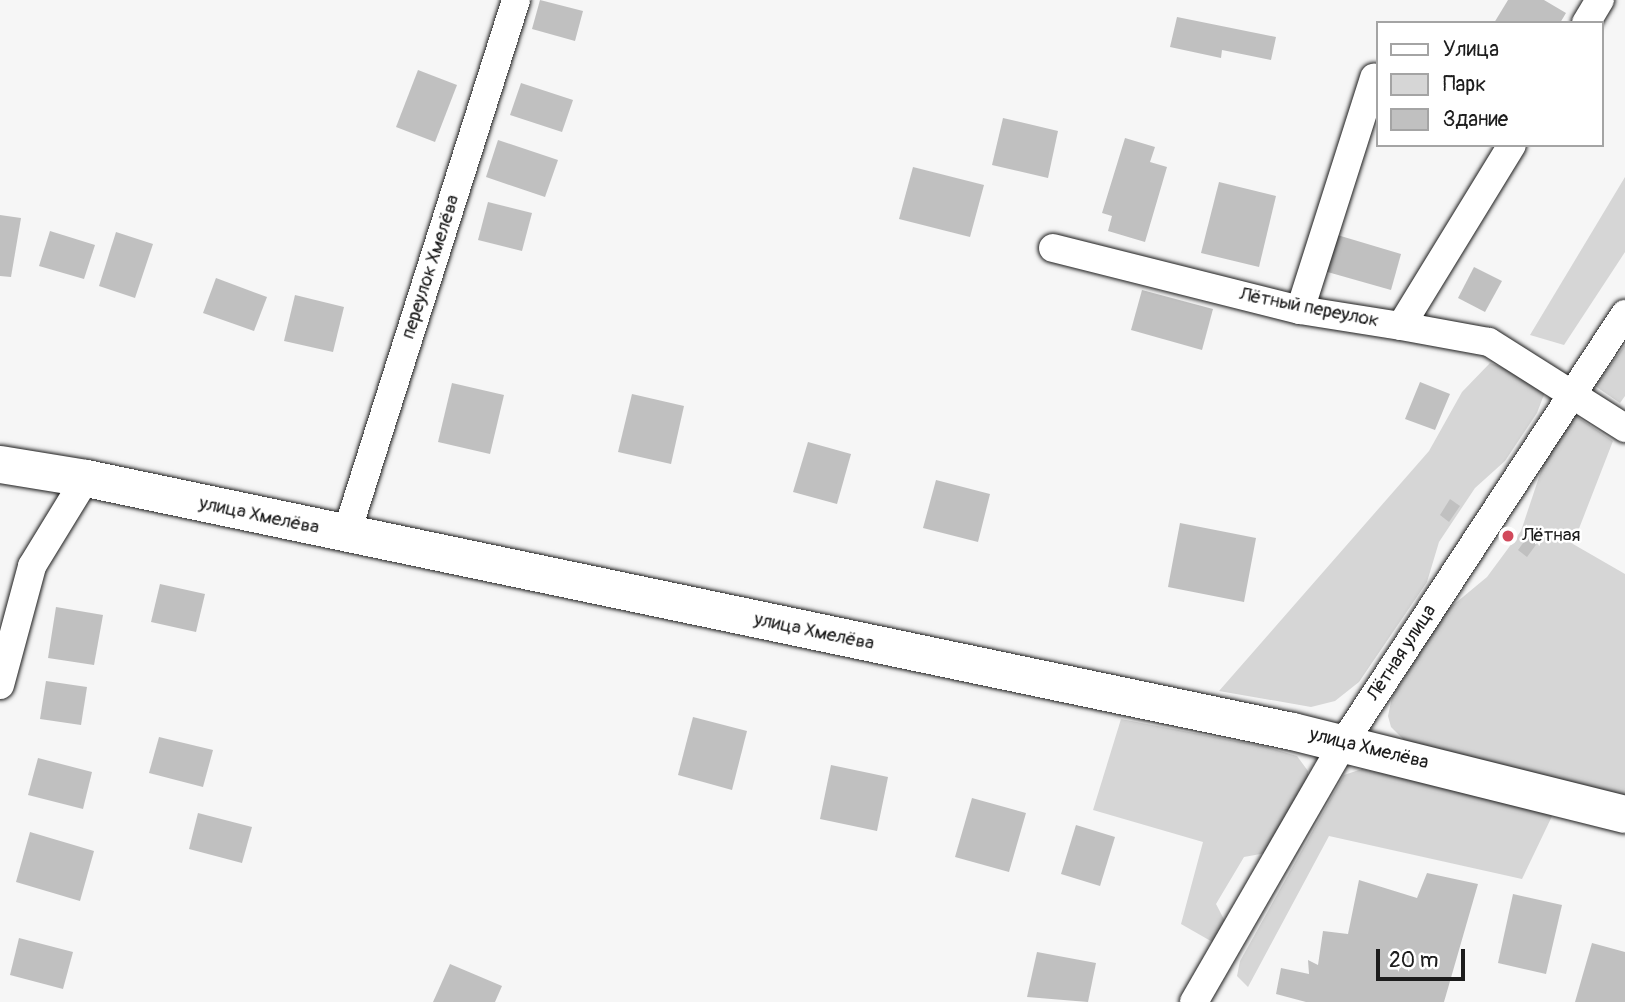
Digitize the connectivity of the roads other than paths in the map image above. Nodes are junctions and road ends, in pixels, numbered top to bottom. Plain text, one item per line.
1 (516, 0) edge
2 (1600, 0) edge
3 (1587, 21) edge
4 (1374, 78) dead end
5 (1510, 147) edge
6 (1053, 248) dead end
7 (1300, 310) junction
8 (1625, 314) edge
9 (1401, 326) junction
10 (1570, 393) junction
11 (1625, 428) edge
12 (0, 464) edge
13 (86, 478) junction
14 (346, 534) junction
15 (0, 685) edge
16 (1344, 742) junction
17 (1625, 814) edge
18 (1194, 1002) edge

1 - 14 street, переулок Хмелёва
2 - 3 street
4 - 7 street
5 - 9 street, Лётный переулок
6 - 7 street, Лётный переулок
7 - 9 street, Лётный переулок
8 - 10 street, Лётная улица
9 - 10 street
10 - 11 street
10 - 16 street, Лётная улица
12 - 13 main road, улица Хмелёва
13 - 14 main road, улица Хмелёва
13 - 15 street
14 - 16 main road, улица Хмелёва
16 - 17 main road, улица Хмелёва
16 - 18 street, Лётная улица

